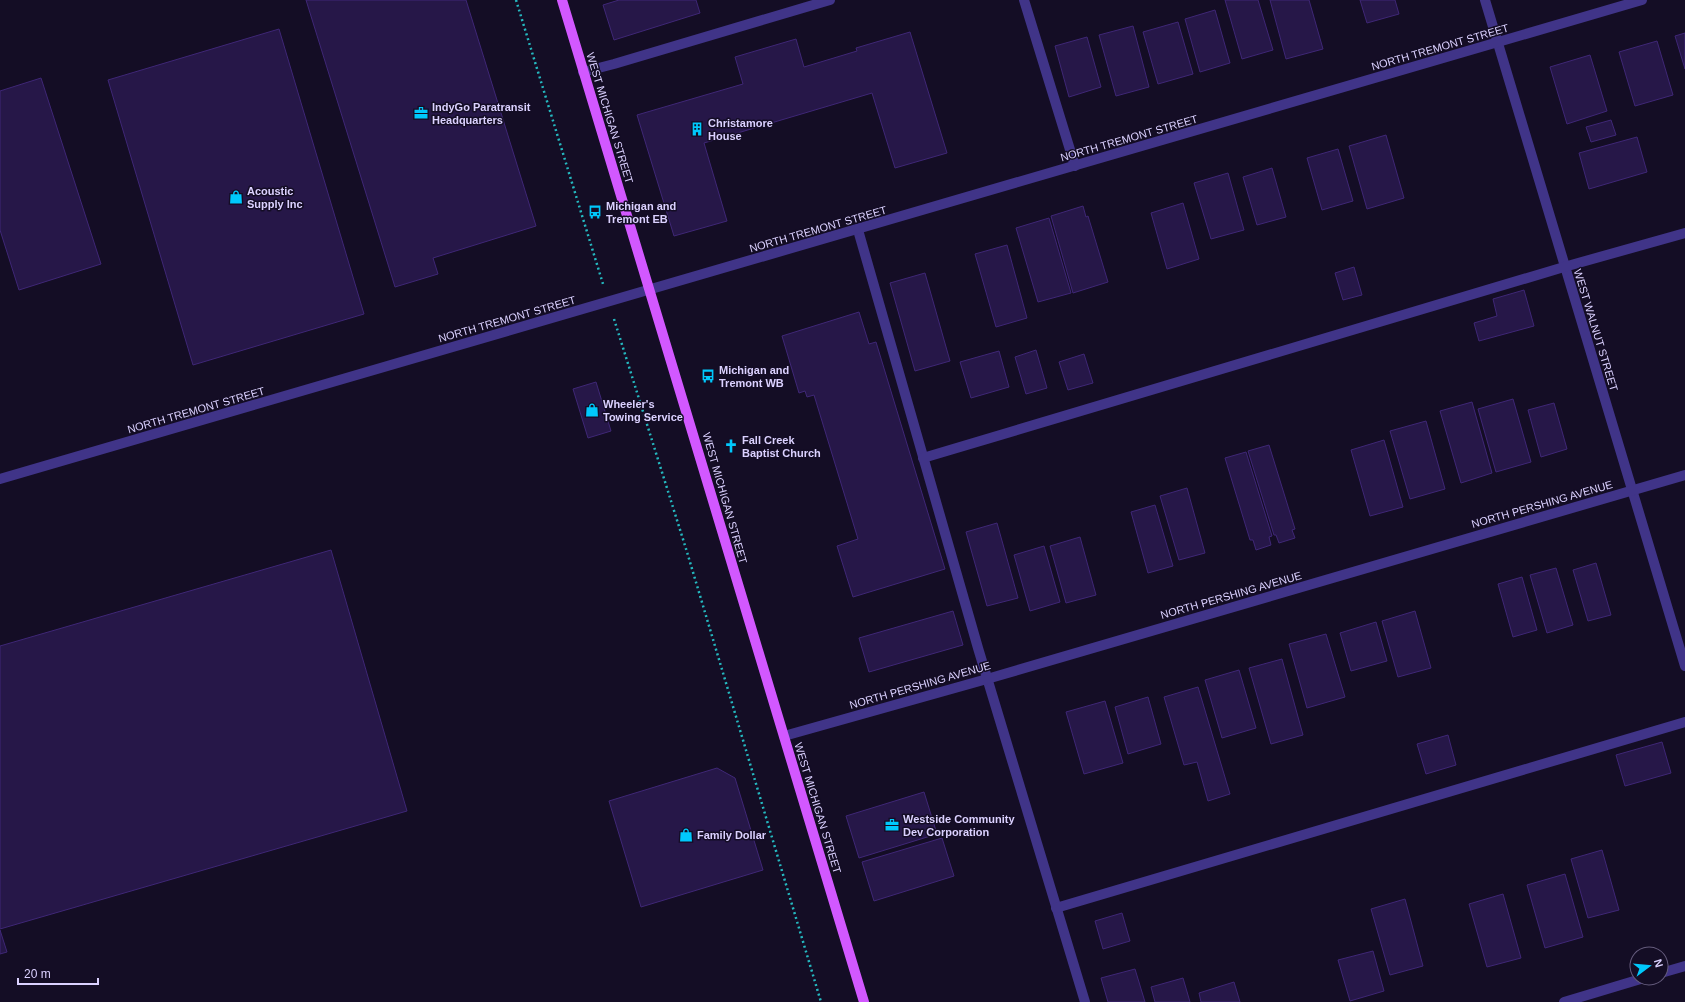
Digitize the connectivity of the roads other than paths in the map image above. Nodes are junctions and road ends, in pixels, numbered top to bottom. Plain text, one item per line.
1 (562, 0) edge
2 (830, 0) edge
3 (1024, 0) edge
4 (1485, 0) edge
5 (1642, 0) edge
6 (1497, 43) junction
7 (583, 72) junction
8 (1075, 166) junction
9 (858, 230) junction
10 (1685, 233) edge
11 (1564, 267) junction
12 (649, 290) junction
13 (923, 458) junction
14 (1685, 475) edge
15 (0, 479) edge
16 (1632, 491) junction
17 (1685, 666) edge
18 (987, 678) junction
19 (1685, 722) edge
20 (784, 736) junction
21 (1056, 908) junction
22 (1685, 966) edge
23 (1669, 971) edge
24 (1629, 982) edge
25 (864, 1002) edge
26 (1085, 1002) edge
27 (1564, 1002) edge

1 - 7 main road, WEST MICHIGAN STREET
2 - 7 street
3 - 8 street
4 - 6 street, WEST WALNUT STREET
5 - 6 street, NORTH TREMONT STREET
6 - 8 street, NORTH TREMONT STREET
6 - 11 street, WEST WALNUT STREET
7 - 12 main road, WEST MICHIGAN STREET
8 - 9 street, NORTH TREMONT STREET
9 - 12 street, NORTH TREMONT STREET
9 - 13 street
10 - 11 street
11 - 13 street
11 - 16 street, WEST WALNUT STREET
12 - 15 street, NORTH TREMONT STREET
12 - 20 main road, WEST MICHIGAN STREET
13 - 18 street
14 - 16 street, NORTH PERSHING AVENUE
16 - 17 street, WEST WALNUT STREET
16 - 18 street, NORTH PERSHING AVENUE
18 - 20 street, NORTH PERSHING AVENUE
18 - 21 street
19 - 21 street
20 - 25 main road, WEST MICHIGAN STREET
21 - 26 street
22 - 23 street
24 - 27 street

